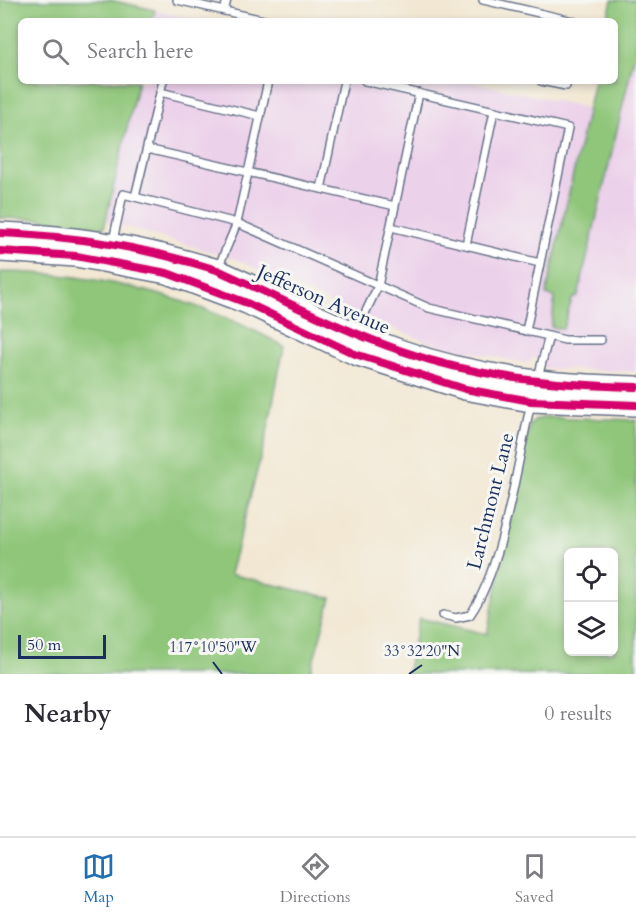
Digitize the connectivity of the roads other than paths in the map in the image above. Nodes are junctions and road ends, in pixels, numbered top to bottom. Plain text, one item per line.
1 (177, 0) edge
2 (227, 0) edge
3 (483, 0) edge
4 (224, 11) junction
5 (255, 18) edge
6 (560, 18) edge
7 (162, 84) edge
8 (267, 84) edge
9 (343, 84) edge
10 (378, 84) edge
11 (160, 92) junction
12 (419, 93) junction
13 (494, 111) junction
14 (260, 116) junction
15 (147, 149) junction
16 (248, 172) junction
17 (321, 189) junction
18 (135, 197) junction
19 (395, 206) junction
20 (237, 223) junction
21 (391, 227) junction
22 (0, 233) edge
23 (113, 243) junction
24 (466, 245) junction
25 (0, 251) edge
26 (124, 263) junction
27 (540, 263) junction
28 (217, 270) junction
29 (378, 286) junction
30 (526, 331) junction
31 (356, 333) junction
32 (549, 336) junction
33 (601, 340) dead end
34 (636, 387) edge
35 (534, 392) junction
36 (636, 405) edge
37 (443, 615) dead end

1 - 4 lane
2 - 4 lane
3 - 6 lane
4 - 5 lane
7 - 11 lane
8 - 14 lane
9 - 17 lane
10 - 12 lane
11 - 14 lane
11 - 15 lane
12 - 13 lane
12 - 19 lane
13 - 24 lane
13 - 27 lane
14 - 16 lane
15 - 16 lane
15 - 18 lane
16 - 17 lane
16 - 20 lane
17 - 19 lane
18 - 20 lane
18 - 23 lane
19 - 21 lane
20 - 28 lane
20 - 29 lane
21 - 24 lane
21 - 29 lane
22 - 23 main road, Jefferson Avenue
23 - 28 main road, Jefferson Avenue
24 - 27 lane
25 - 26 main road, Jefferson Avenue
26 - 28 main road
26 - 35 main road, Jefferson Avenue
27 - 30 lane
28 - 31 main road, Jefferson Avenue
29 - 30 lane
29 - 31 lane
30 - 32 lane
31 - 35 main road, Jefferson Avenue
32 - 33 lane
32 - 35 lane
34 - 35 main road, Jefferson Avenue
35 - 36 main road, Jefferson Avenue
35 - 37 lane, Larchmont Lane

